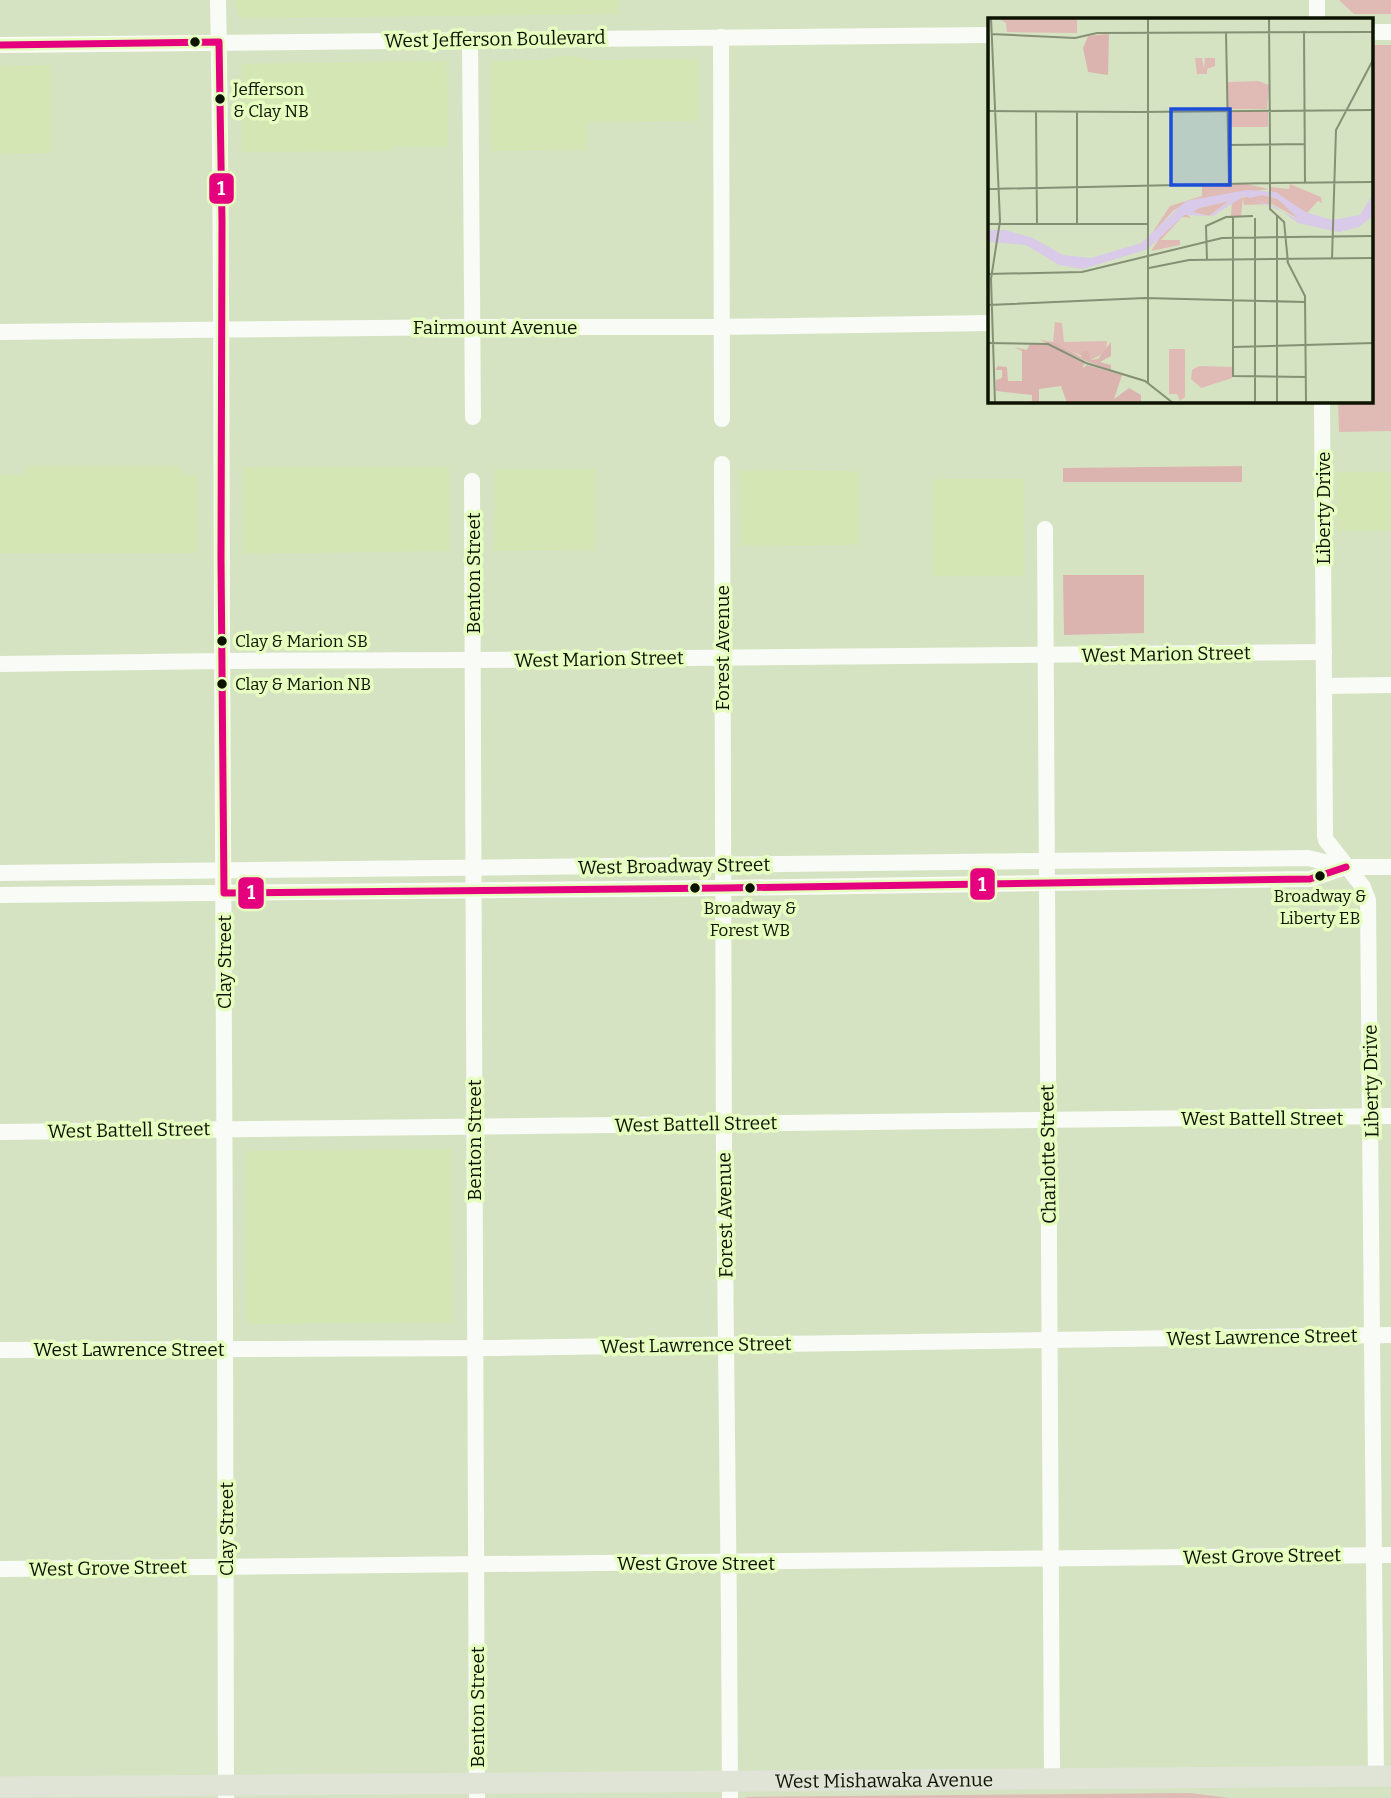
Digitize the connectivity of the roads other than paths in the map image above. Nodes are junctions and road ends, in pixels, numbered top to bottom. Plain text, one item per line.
1 (219, 0) edge
2 (1317, 0) edge
3 (1317, 18) edge
4 (988, 35) edge
5 (721, 37) junction
6 (470, 39) junction
7 (219, 42) junction
8 (0, 45) edge
9 (988, 323) edge
10 (472, 327) junction
11 (722, 327) junction
12 (221, 329) junction
13 (0, 332) edge
14 (1322, 402) edge
15 (472, 417) dead end
16 (722, 419) dead end
17 (722, 464) dead end
18 (472, 481) dead end
19 (1045, 528) dead end
20 (1324, 652) junction
21 (1046, 655) junction
22 (722, 658) junction
23 (222, 660) junction
24 (473, 660) junction
25 (0, 664) edge
26 (1391, 685) edge
27 (1324, 686) junction
28 (1046, 861) junction
29 (723, 866) junction
30 (1346, 867) junction
31 (1391, 867) edge
32 (473, 868) junction
33 (224, 871) junction
34 (0, 873) edge
35 (1046, 882) junction
36 (723, 888) junction
37 (474, 890) junction
38 (224, 892) junction
39 (0, 895) edge
40 (1391, 1116) edge
41 (1371, 1117) junction
42 (1047, 1119) junction
43 (724, 1124) junction
44 (474, 1127) junction
45 (225, 1128) junction
46 (0, 1132) edge
47 (1391, 1335) edge
48 (1372, 1336) junction
49 (1049, 1339) junction
50 (726, 1344) junction
51 (475, 1348) junction
52 (224, 1349) junction
53 (0, 1350) edge
54 (1383, 1555) edge
55 (1051, 1559) junction
56 (728, 1563) junction
57 (476, 1565) junction
58 (226, 1566) junction
59 (0, 1569) edge
60 (1384, 1776) edge
61 (1052, 1779) junction
62 (0, 1787) edge
63 (730, 1790) edge
64 (477, 1791) edge
65 (226, 1792) edge

1 - 7 street, Clay Street
2 - 3 street
4 - 5 street, West Jefferson Boulevard
5 - 6 street, West Jefferson Boulevard
5 - 11 street
6 - 7 street, West Jefferson Boulevard
6 - 10 street
7 - 8 street, West Jefferson Boulevard
7 - 12 street, Clay Street
9 - 11 street, Fairmount Avenue
10 - 11 street, Fairmount Avenue
10 - 12 street, Fairmount Avenue
10 - 15 street
11 - 16 street
12 - 13 street, Fairmount Avenue
12 - 23 street, Clay Street
14 - 20 street, Liberty Drive
17 - 22 street, Forest Avenue
18 - 24 street, Benton Street
19 - 21 street, Charlotte Street
20 - 21 street, West Marion Street
20 - 27 street, Liberty Drive
21 - 22 street, West Marion Street
21 - 28 street, Charlotte Street
22 - 24 street, West Marion Street
22 - 29 street, Forest Avenue
23 - 24 street, West Marion Street
23 - 25 street, West Marion Street
23 - 33 street, Clay Street
24 - 32 street, Benton Street
26 - 27 street
27 - 30 street, Liberty Drive
28 - 29 street, West Broadway Street
28 - 30 street, West Broadway Street
28 - 35 street, Charlotte Street
29 - 32 street, West Broadway Street
29 - 36 street, Forest Avenue
30 - 31 street, West Broadway Street
30 - 35 street, West Broadway Street
30 - 41 street, Liberty Drive
32 - 33 street, West Broadway Street
32 - 37 street, Benton Street
33 - 34 street, West Broadway Street
33 - 38 street, Clay Street
35 - 36 street, West Broadway Street
35 - 42 street, Charlotte Street
36 - 37 street, West Broadway Street
36 - 43 street, Forest Avenue
37 - 38 street, West Broadway Street
37 - 44 street, Benton Street
38 - 39 street, West Broadway Street
38 - 45 street, Clay Street
40 - 41 street, West Battell Street
41 - 42 street, West Battell Street
41 - 48 street, Liberty Drive
42 - 43 street, West Battell Street
42 - 49 street, Charlotte Street
43 - 44 street, West Battell Street
43 - 50 street, Forest Avenue
44 - 45 street, West Battell Street
44 - 51 street, Benton Street
45 - 46 street, West Battell Street
45 - 52 street, Clay Street
47 - 48 street, West Lawrence Street
48 - 49 street, West Lawrence Street
48 - 54 street, Liberty Drive
49 - 50 street, West Lawrence Street
49 - 55 street, Charlotte Street
50 - 51 street, West Lawrence Street
50 - 56 street, Forest Avenue
51 - 52 street, West Lawrence Street
51 - 57 street, Benton Street
52 - 53 street, West Lawrence Street
52 - 58 street, Clay Street
54 - 55 street, West Grove Street
54 - 60 street, Liberty Drive
55 - 56 street, West Grove Street
55 - 61 street, Charlotte Street
56 - 57 street, West Grove Street
56 - 63 street, Forest Avenue
57 - 58 street, West Grove Street
57 - 64 street, Benton Street
58 - 59 street, West Grove Street
58 - 65 street, Clay Street
60 - 61 main road, West Mishawaka Avenue
61 - 63 main road, West Mishawaka Avenue
62 - 65 main road, West Mishawaka Avenue
63 - 64 main road, West Mishawaka Avenue
64 - 65 main road, West Mishawaka Avenue

